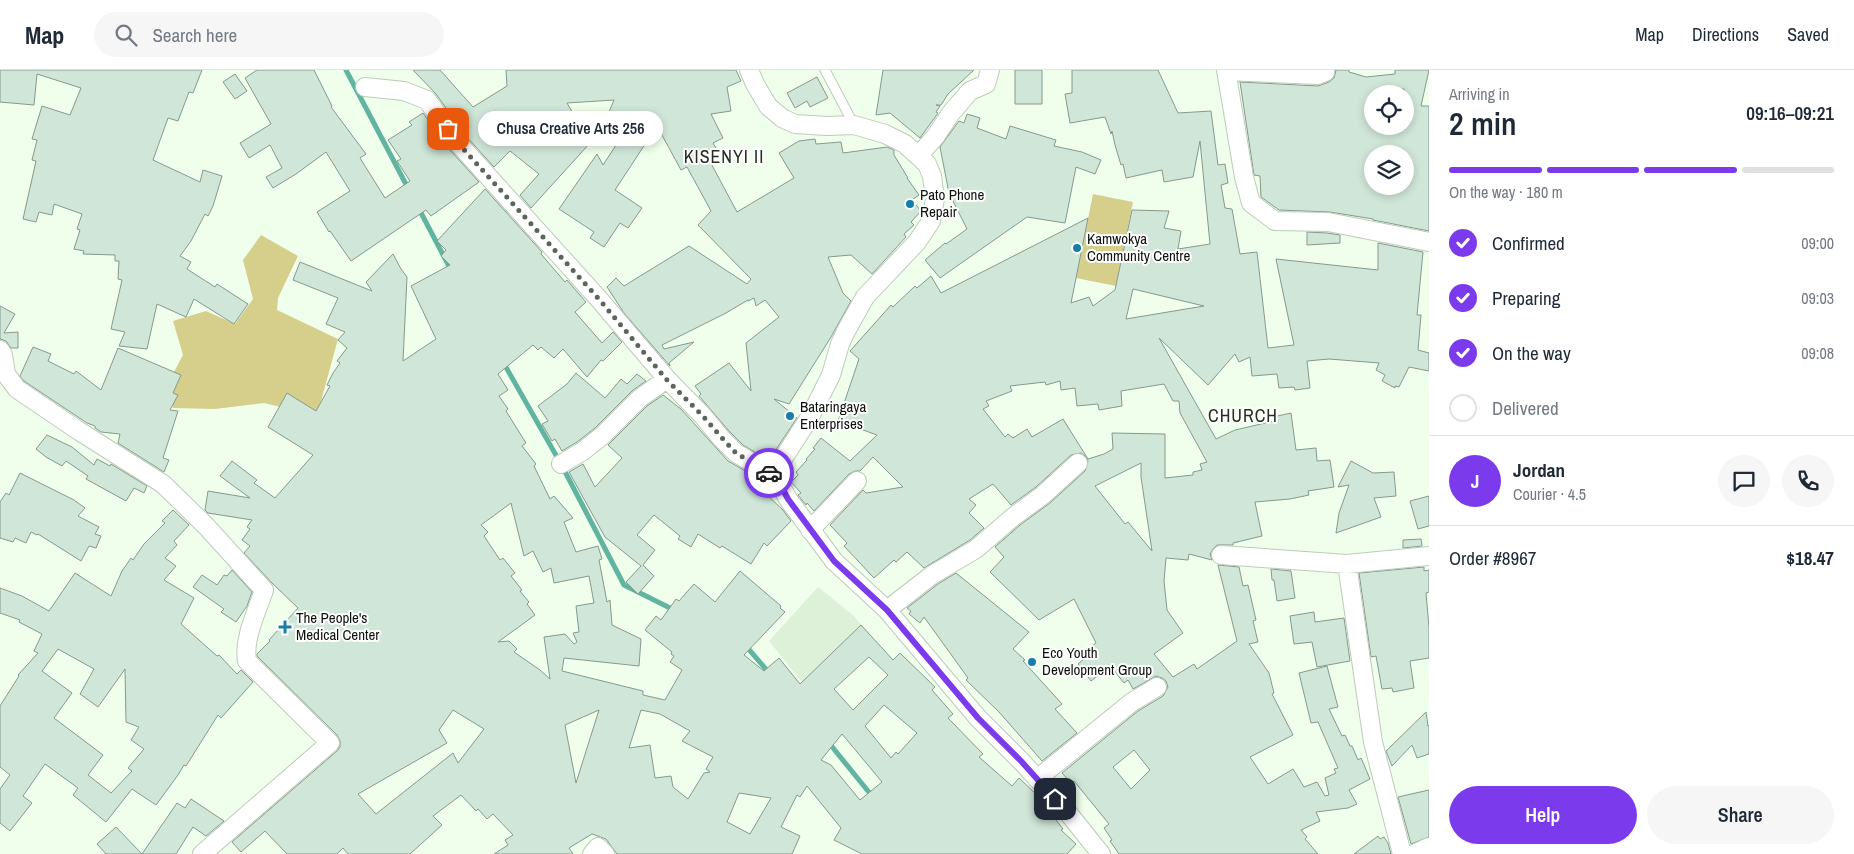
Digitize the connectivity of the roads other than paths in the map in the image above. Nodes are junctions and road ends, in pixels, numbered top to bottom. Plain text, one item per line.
1 (749, 70) edge
2 (825, 70) edge
3 (990, 70) edge
4 (1325, 70) edge
5 (1226, 71) edge
6 (365, 87) dead end
7 (854, 125) junction
8 (919, 155) junction
9 (1429, 242) edge
10 (0, 350) edge
11 (667, 380) junction
12 (1078, 463) dead end
13 (562, 464) dead end
14 (776, 477) junction
15 (857, 481) dead end
16 (810, 530) junction
17 (1221, 555) dead end
18 (1429, 556) edge
19 (1347, 564) junction
20 (887, 610) junction
21 (1157, 687) dead end
22 (1037, 778) junction
23 (1429, 847) edge
24 (202, 854) edge
25 (1101, 854) edge
26 (1402, 854) edge
27 (1414, 854) edge

1 - 7 street
2 - 7 lane
3 - 8 street
4 - 5 street
5 - 9 street
6 - 11 street
7 - 8 street
8 - 14 street
10 - 24 street
11 - 13 street
11 - 14 street
12 - 20 street
14 - 16 street
15 - 16 street
16 - 20 street
17 - 19 street
18 - 19 street
19 - 26 street
20 - 22 street
21 - 22 street
22 - 25 street
23 - 27 street

